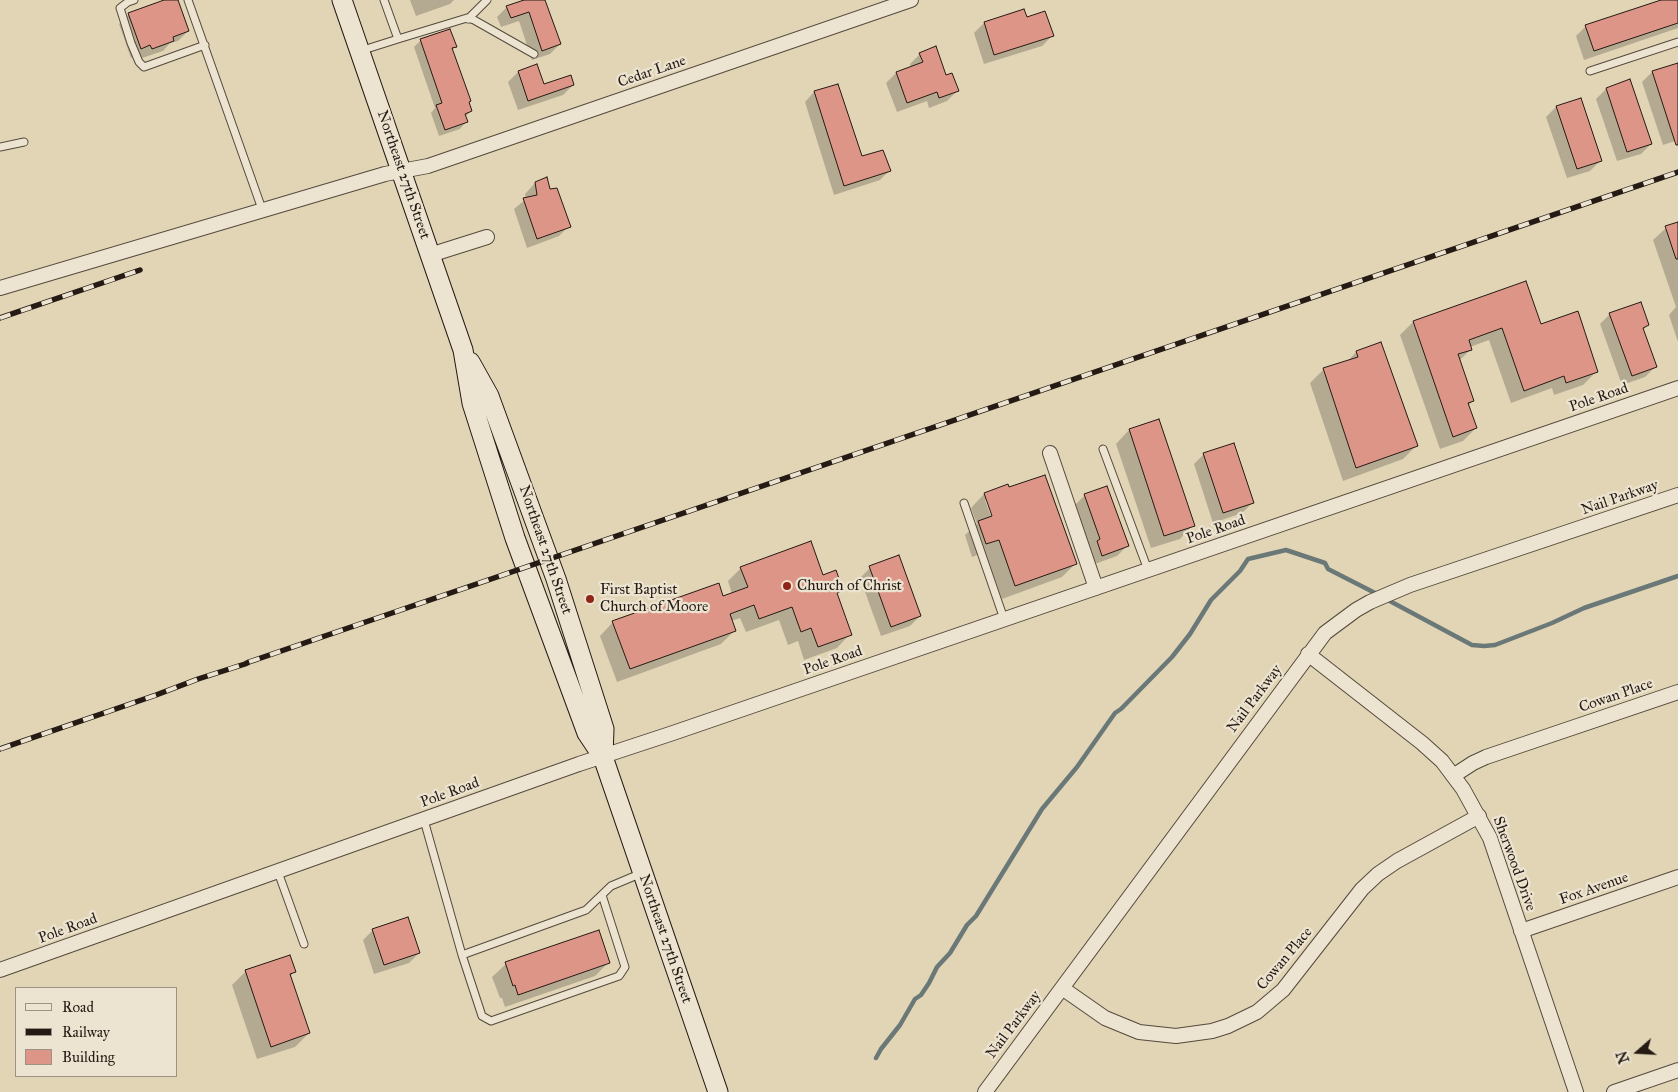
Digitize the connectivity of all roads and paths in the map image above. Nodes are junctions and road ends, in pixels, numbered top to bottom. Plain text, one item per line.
1 (134, 0) edge
2 (188, 0) edge
3 (384, 0) edge
4 (486, 0) edge
5 (911, 0) edge
6 (345, 2) edge
7 (468, 18) junction
8 (398, 38) junction
9 (1678, 42) edge
10 (205, 45) junction
11 (360, 51) junction
12 (534, 54) dead end
13 (1590, 71) dead end
14 (24, 142) dead end
15 (0, 147) edge
16 (401, 171) junction
17 (262, 210) junction
18 (487, 237) dead end
19 (430, 255) junction
20 (0, 288) edge
21 (1678, 388) edge
22 (1103, 449) dead end
23 (1050, 453) dead end
24 (1678, 495) edge
25 (964, 503) dead end
26 (1148, 570) junction
27 (1096, 588) junction
28 (1004, 619) junction
29 (1308, 654) junction
30 (1678, 692) edge
31 (603, 757) junction
32 (1453, 776) junction
33 (1479, 816) junction
34 (424, 820) junction
35 (278, 872) junction
36 (643, 873) junction
37 (1678, 877) edge
38 (602, 895) junction
39 (1521, 931) junction
40 (304, 944) dead end
41 (462, 955) junction
42 (0, 970) edge
43 (1062, 988) junction
44 (1678, 1070) edge
45 (718, 1092) edge
46 (985, 1092) edge
47 (1576, 1092) edge
48 (1614, 1092) edge

1 - 10 lane
2 - 10 lane
3 - 8 lane
4 - 7 lane
5 - 16 street, Cedar Lane
6 - 11 main road, Northeast 27th Street
7 - 8 lane
7 - 12 lane
8 - 11 lane
9 - 13 lane
10 - 17 lane
11 - 16 main road, Northeast 27th Street
14 - 15 lane
16 - 17 street, Cedar Lane
16 - 19 main road, Northeast 27th Street
17 - 20 street, Cedar Lane
18 - 19 street
19 - 31 main road, Northeast 27th Street
21 - 26 street, Pole Road
22 - 26 lane
23 - 27 street
24 - 29 street, Nail Parkway
25 - 28 lane
26 - 27 street, Pole Road
27 - 28 street, Pole Road
28 - 31 street, Pole Road
29 - 32 street, Sherwood Drive
29 - 43 street, Nail Parkway
30 - 32 street, Cowan Place
31 - 34 street, Pole Road
31 - 36 main road, Northeast 27th Street
32 - 33 street, Sherwood Drive
33 - 39 street, Sherwood Drive
33 - 43 street, Cowan Place
34 - 35 street, Pole Road
34 - 41 lane
35 - 40 lane
35 - 42 street, Pole Road
36 - 38 lane
36 - 45 main road, Northeast 27th Street
37 - 39 street, Fox Avenue
38 - 41 lane
38 - 41 lane
39 - 47 street, Sherwood Drive
43 - 46 street, Nail Parkway
44 - 48 street

